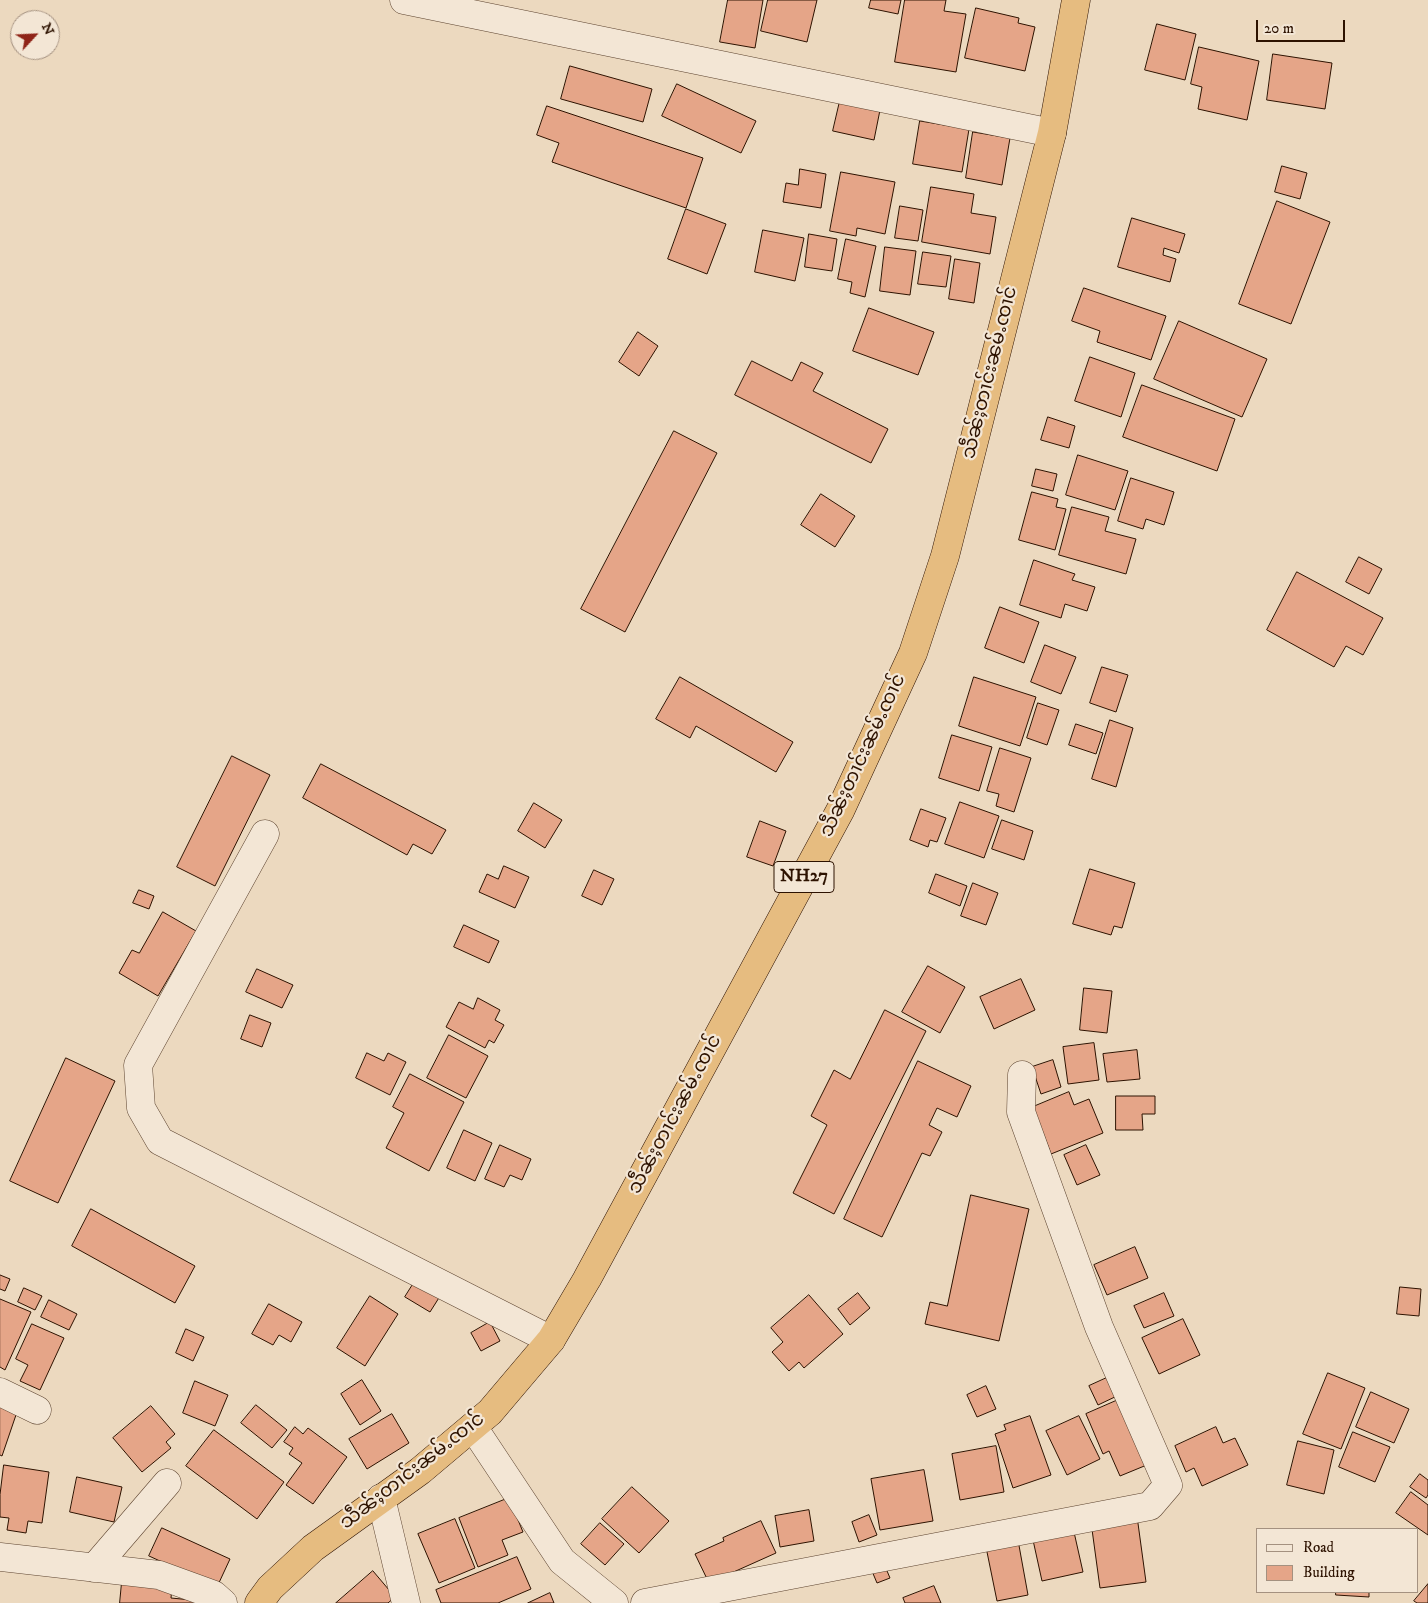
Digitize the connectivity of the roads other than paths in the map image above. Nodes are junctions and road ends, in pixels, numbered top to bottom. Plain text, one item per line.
1 (404, 0) edge
2 (1076, 0) edge
3 (1052, 133) junction
4 (265, 834) dead end
5 (1022, 1075) dead end
6 (550, 1340) junction
7 (0, 1392) edge
8 (38, 1410) dead end
9 (473, 1427) junction
10 (167, 1483) dead end
11 (381, 1498) junction
12 (0, 1557) edge
13 (94, 1568) junction
14 (223, 1603) edge
15 (259, 1603) edge
16 (406, 1603) edge
17 (614, 1603) edge
18 (645, 1603) edge

1 - 3 street
2 - 3 highway, သဵၼ်ႈတၢင်းၼမ်ႉၸၢင် / NH27
3 - 6 highway, သဵၼ်ႈတၢင်းၼမ်ႉၸၢင် / NH27
4 - 6 street
5 - 18 street
6 - 9 highway, သဵၼ်ႈတၢင်းၼမ်ႉၸၢင် / NH27
7 - 8 street
9 - 11 highway, သဵၼ်ႈတၢင်းၼမ်ႉၸၢင် / NH27
9 - 17 street
10 - 13 street
11 - 15 highway, သဵၼ်ႈတၢင်းၼမ်ႉၸၢင် / NH27
11 - 16 street
12 - 13 street
13 - 14 street

